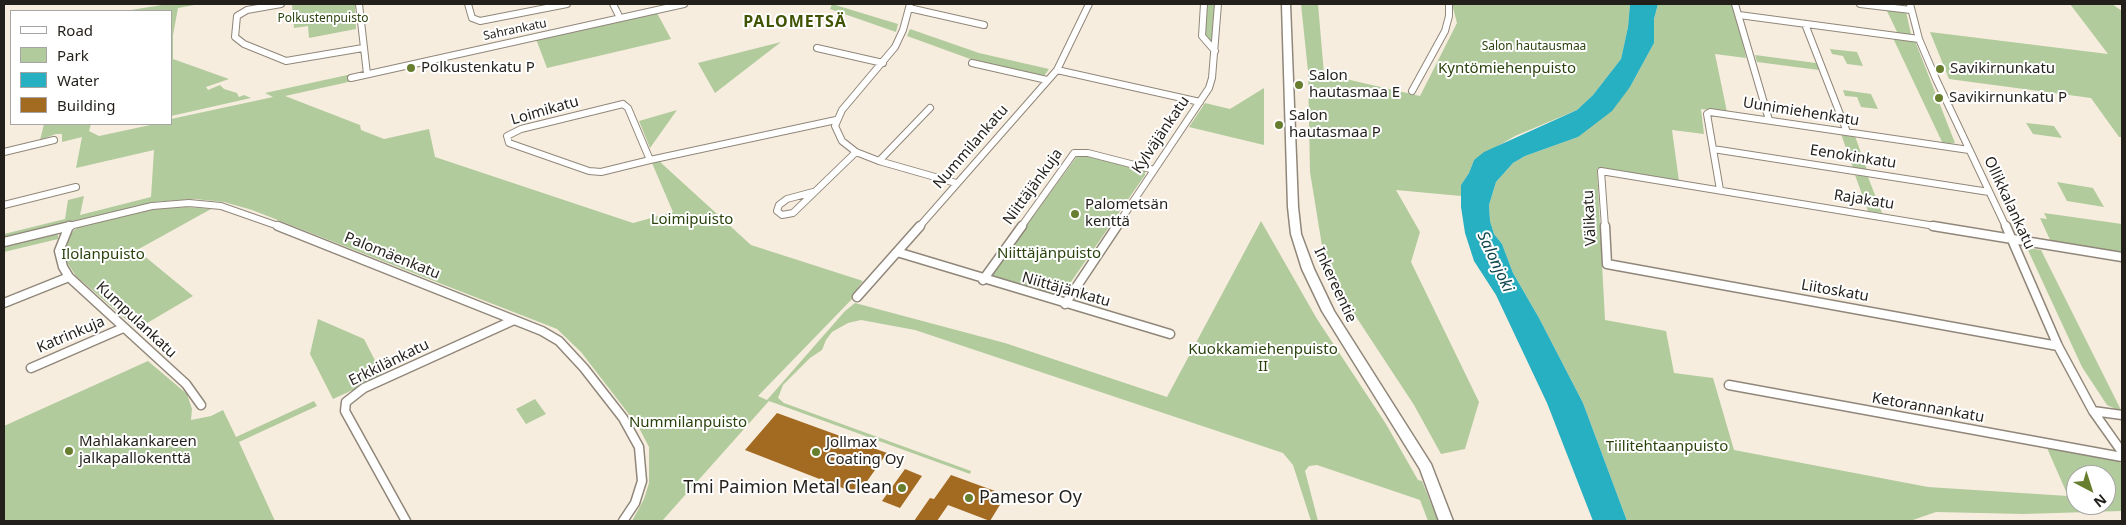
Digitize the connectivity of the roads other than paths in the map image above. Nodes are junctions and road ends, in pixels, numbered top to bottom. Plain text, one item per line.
1 (281, 4) edge
2 (359, 4) edge
3 (468, 4) edge
4 (567, 4) edge
5 (613, 4) edge
6 (684, 4) edge
7 (1089, 4) edge
8 (1204, 4) edge
9 (1218, 4) edge
10 (1286, 4) edge
11 (1449, 4) edge
12 (1735, 4) edge
13 (1860, 4) edge
14 (910, 6) edge
15 (1910, 7) edge
16 (1739, 15) junction
17 (620, 18) junction
18 (1805, 24) junction
19 (984, 25) dead end
20 (1919, 39) junction
21 (363, 48) junction
22 (817, 48) dead end
23 (1215, 51) junction
24 (883, 63) junction
25 (972, 63) dead end
26 (1057, 70) junction
27 (368, 74) junction
28 (351, 78) dead end
29 (1048, 80) junction
30 (1412, 92) dead end
31 (1200, 102) junction
32 (930, 108) dead end
33 (836, 120) junction
34 (1769, 120) junction
35 (1847, 132) junction
36 (54, 140) dead end
37 (1713, 149) junction
38 (1969, 150) junction
39 (4, 152) edge
40 (856, 152) junction
41 (650, 160) junction
42 (879, 161) junction
43 (1154, 170) junction
44 (1601, 171) joint
45 (956, 183) junction
46 (76, 187) dead end
47 (1720, 190) junction
48 (813, 192) junction
49 (1989, 192) junction
50 (4, 205) edge
51 (69, 225) junction
52 (2012, 239) junction
53 (4, 242) edge
54 (897, 252) junction
55 (2122, 257) edge
56 (1607, 264) joint
57 (69, 277) junction
58 (983, 280) junction
59 (857, 297) dead end
60 (4, 303) edge
61 (1065, 304) junction
62 (514, 320) junction
63 (123, 328) junction
64 (1170, 334) dead end
65 (2058, 346) junction
66 (31, 368) dead end
67 (1729, 385) dead end
68 (201, 405) dead end
69 (2093, 410) junction
70 (2122, 415) edge
71 (2122, 452) edge
72 (2122, 456) edge
73 (406, 521) edge
74 (623, 521) edge
75 (1446, 521) edge

1 - 21 street
2 - 21 street
3 - 4 street
5 - 17 street
6 - 17 street, Sahrankatu
7 - 26 street, Nummilankatu
8 - 23 street
9 - 23 street, Kylväjänkatu
10 - 75 street, Inkereentie
11 - 30 street
12 - 16 street
13 - 15 street
14 - 19 street
14 - 24 street
15 - 20 street, Ollikkalankatu
16 - 18 street
16 - 34 street
17 - 27 street, Sahrankatu
18 - 20 street
18 - 35 street
20 - 38 street, Ollikkalankatu
21 - 27 street
22 - 24 street
23 - 31 street, Kylväjänkatu
24 - 33 street
25 - 29 street
26 - 29 street, Nummilankatu
26 - 31 street
27 - 28 street, Sahrankatu
29 - 45 street, Nummilankatu
31 - 43 street, Kylväjänkatu
32 - 42 street
33 - 40 street
33 - 41 street, Loimikatu
34 - 35 street, Uunimiehenkatu
34 - 37 street, Uunimiehenkatu
35 - 38 street, Uunimiehenkatu
36 - 39 street
37 - 47 street, Uunimiehenkatu
37 - 49 street, Eenokinkatu
38 - 49 street, Ollikkalankatu
40 - 42 street
40 - 48 street
41 - 41 street, Loimikatu
42 - 45 street
43 - 58 street, Niittäjänkuja
43 - 61 street, Kylväjänkatu
44 - 47 street, Rajakatu
44 - 56 street, Välikatu
45 - 54 street, Nummilankatu
46 - 50 street
47 - 52 street, Rajakatu
48 - 48 street
49 - 52 street, Ollikkalankatu
51 - 53 street, Palomäenkatu
51 - 57 street, Kumpulankatu
51 - 62 street, Palomäenkatu
52 - 55 street, Rajakatu
52 - 65 street, Ollikkalankatu
54 - 58 street, Niittäjänkatu
54 - 59 street, Nummilankatu
56 - 65 street, Liitoskatu
57 - 60 street
57 - 63 street, Kumpulankatu
58 - 61 street, Niittäjänkatu
61 - 64 street, Niittäjänkatu
62 - 73 street, Erkkilänkatu
62 - 74 street, Palomäenkatu
63 - 66 street, Katrinkuja
63 - 68 street, Kumpulankatu
65 - 69 street, Ollikkalankatu
67 - 72 street, Ketorannankatu
69 - 70 street
69 - 71 street, Ollikkalankatu

